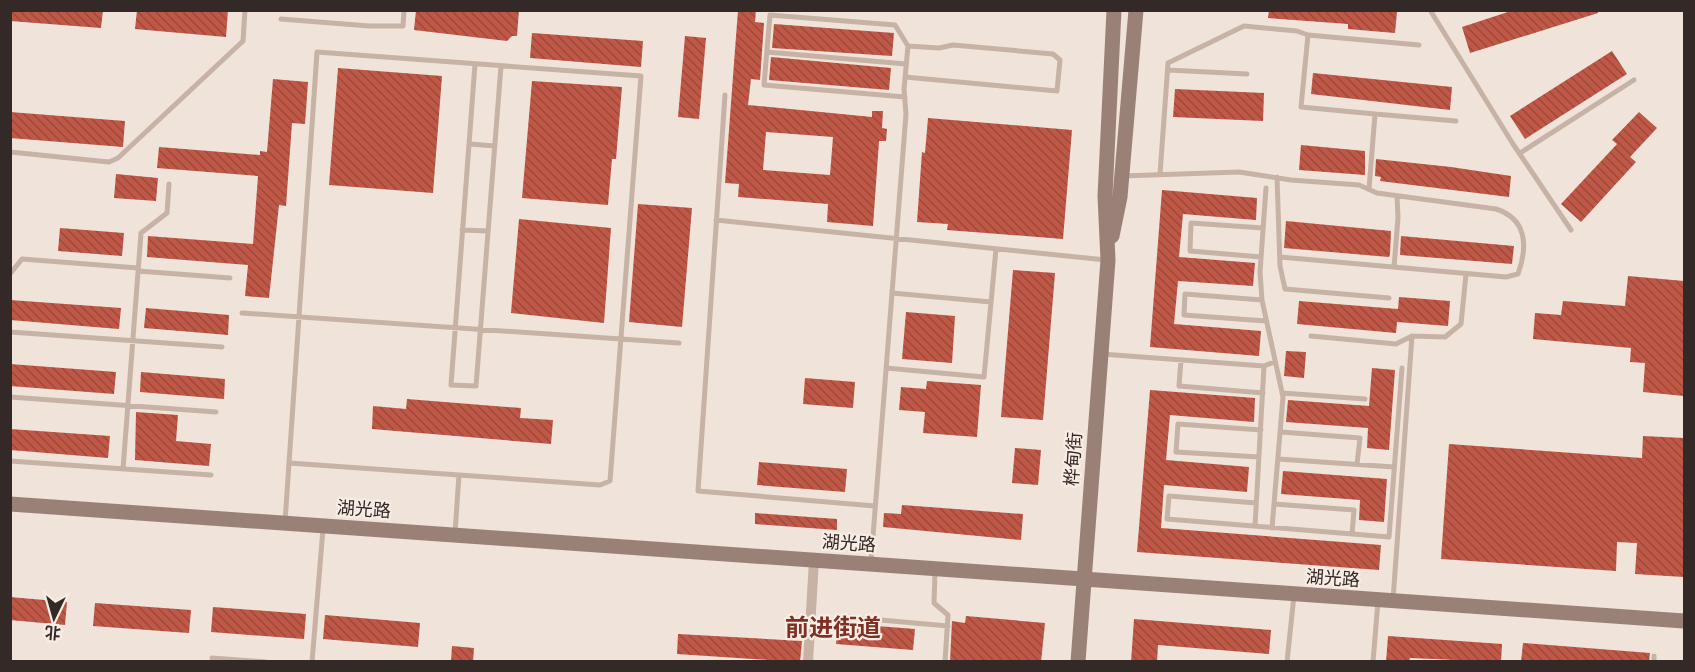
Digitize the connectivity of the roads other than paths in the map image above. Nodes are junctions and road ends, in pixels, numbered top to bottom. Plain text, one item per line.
1 (245, 10) edge
2 (404, 10) edge
3 (1114, 10) edge
4 (1136, 10) edge
5 (1430, 10) edge
6 (281, 18) dead end
7 (1308, 35) junction
8 (1419, 45) dead end
9 (908, 46) junction
10 (767, 52) junction
11 (475, 64) junction
12 (906, 64) junction
13 (501, 66) junction
14 (1168, 70) junction
15 (1247, 74) dead end
16 (905, 77) junction
17 (1634, 80) dead end
18 (725, 95) dead end
19 (904, 97) junction
20 (1375, 114) junction
21 (1456, 121) dead end
22 (469, 144) junction
23 (495, 146) junction
24 (10, 152) edge
25 (1520, 153) junction
26 (1160, 174) junction
27 (1122, 176) junction
28 (1277, 177) junction
29 (169, 184) dead end
30 (1266, 188) dead end
31 (1369, 189) junction
32 (1397, 196) junction
33 (716, 220) junction
34 (1263, 228) junction
35 (462, 230) junction
36 (1571, 230) dead end
37 (488, 231) junction
38 (896, 239) junction
39 (996, 249) junction
40 (1261, 257) junction
41 (1280, 257) junction
42 (1108, 260) junction
43 (1394, 267) junction
44 (138, 269) junction
45 (10, 274) edge
46 (1466, 274) junction
47 (230, 278) dead end
48 (892, 293) junction
49 (1389, 298) dead end
50 (1262, 300) junction
51 (991, 302) junction
52 (242, 313) dead end
53 (299, 317) junction
54 (1266, 321) junction
55 (455, 328) junction
56 (480, 330) junction
57 (10, 332) edge
58 (1311, 336) dead end
59 (1412, 336) junction
60 (621, 339) junction
61 (133, 341) junction
62 (679, 344) dead end
63 (222, 348) dead end
64 (1101, 354) junction
65 (1181, 360) junction
66 (1274, 362) junction
67 (1264, 366) junction
68 (886, 368) junction
69 (1402, 368) dead end
70 (1263, 393) junction
71 (1282, 393) junction
72 (10, 397) edge
73 (1365, 399) dead end
74 (128, 406) junction
75 (216, 412) dead end
76 (1261, 430) junction
77 (1281, 432) junction
78 (1259, 457) junction
79 (1278, 459) junction
80 (10, 461) edge
81 (289, 463) junction
82 (1357, 464) junction
83 (1394, 467) junction
84 (123, 469) junction
85 (459, 475) junction
86 (212, 476) dead end
87 (1256, 503) junction
88 (10, 504) edge
89 (1274, 504) junction
90 (876, 506) junction
91 (285, 523) junction
92 (323, 526) junction
93 (1255, 526) junction
94 (1272, 528) junction
95 (1352, 534) junction
96 (455, 535) junction
97 (814, 560) junction
98 (871, 564) junction
99 (936, 568) junction
100 (1084, 579) junction
101 (1294, 596) junction
102 (1385, 601) junction
103 (847, 617) dead end
104 (1684, 621) edge
105 (948, 626) junction
106 (212, 658) dead end
107 (266, 662) edge
108 (312, 662) edge
109 (808, 662) edge
110 (945, 662) edge
111 (1078, 662) edge
112 (1287, 662) edge
113 (1373, 662) edge

1 - 24 lane
2 - 6 lane
3 - 42 street, 桦甸街
4 - 27 street, 桦甸街
5 - 25 lane
7 - 8 lane
7 - 14 lane
7 - 20 lane
9 - 10 lane
9 - 12 lane
9 - 16 lane
10 - 12 lane
10 - 19 lane
11 - 13 lane
11 - 22 lane
11 - 53 lane
12 - 16 lane
13 - 23 lane
13 - 60 lane
14 - 15 lane
14 - 26 lane
16 - 19 lane
17 - 25 lane
18 - 33 lane
19 - 38 lane
20 - 21 lane
20 - 31 lane
22 - 23 lane
22 - 35 lane
23 - 37 lane
25 - 36 lane
26 - 27 lane
26 - 28 lane
27 - 42 street, 桦甸街
28 - 31 lane
28 - 41 lane
29 - 44 lane
30 - 34 lane
31 - 32 lane
32 - 43 lane
32 - 46 lane
33 - 38 lane
33 - 90 lane
34 - 40 lane
34 - 40 lane
35 - 37 lane
35 - 55 lane
37 - 56 lane
38 - 39 lane
38 - 48 lane
39 - 42 lane
39 - 51 lane
40 - 50 lane
41 - 43 lane
41 - 49 lane
42 - 64 street, 桦甸街
43 - 46 lane
44 - 45 lane
44 - 47 lane
44 - 61 lane
46 - 59 lane
48 - 51 lane
48 - 68 lane
50 - 54 lane
50 - 54 lane
51 - 68 lane
52 - 53 lane
53 - 55 lane
53 - 81 lane
54 - 66 lane
55 - 56 lane
55 - 56 lane
56 - 60 lane
57 - 61 lane
58 - 59 lane
59 - 102 lane
60 - 62 lane
60 - 85 lane
61 - 63 lane
61 - 74 lane
64 - 65 lane
64 - 100 street, 桦甸街
65 - 67 lane
65 - 70 lane
66 - 67 lane
66 - 71 lane
67 - 70 lane
68 - 90 lane
69 - 83 lane
70 - 76 lane
71 - 73 lane
71 - 77 lane
72 - 74 lane
74 - 75 lane
74 - 84 lane
76 - 78 lane
76 - 78 lane
77 - 79 lane
77 - 82 lane
78 - 87 lane
79 - 82 lane
79 - 89 lane
80 - 84 lane
81 - 85 lane
81 - 91 lane
82 - 83 lane
83 - 95 lane
84 - 86 lane
85 - 96 lane
87 - 93 lane
87 - 93 lane
88 - 91 street, 湖光路
89 - 94 lane
89 - 95 lane
90 - 98 lane
91 - 92 street, 湖光路
92 - 96 street, 湖光路
92 - 108 lane
93 - 94 lane
94 - 95 lane
96 - 97 street, 湖光路
97 - 98 street, 湖光路
97 - 109 street
98 - 99 street, 湖光路
99 - 100 street, 湖光路
99 - 105 lane
100 - 101 street, 湖光路
100 - 111 street, 桦甸街
101 - 102 street, 湖光路
101 - 112 lane
102 - 104 street, 湖光路
102 - 113 lane
103 - 105 lane
105 - 110 lane
106 - 107 lane

